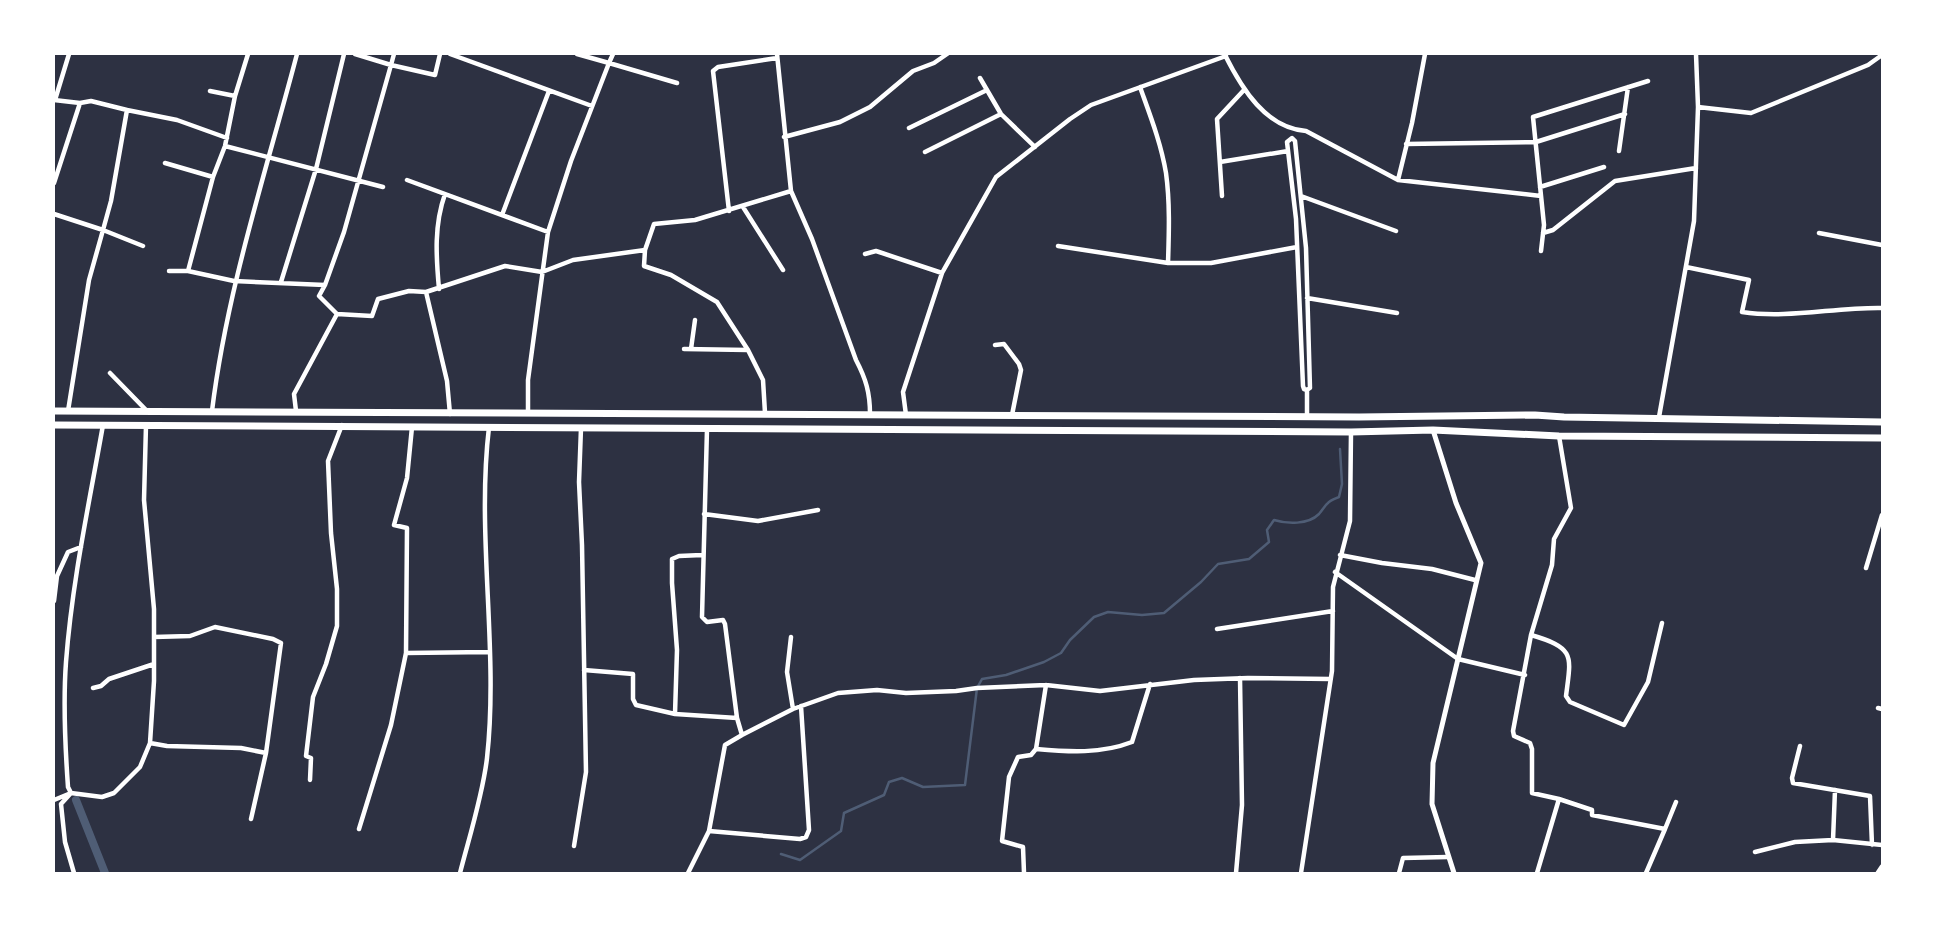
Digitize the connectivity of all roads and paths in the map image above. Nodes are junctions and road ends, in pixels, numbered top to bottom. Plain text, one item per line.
1 (69, 54) edge
2 (248, 54) edge
3 (298, 54) edge
4 (344, 54) edge
5 (355, 54) edge
6 (394, 54) edge
7 (440, 54) edge
8 (450, 54) edge
9 (577, 54) edge
10 (613, 54) edge
11 (946, 54) edge
12 (1425, 54) edge
13 (1696, 54) edge
14 (1882, 54) edge
15 (1225, 55) edge
16 (777, 56) edge
17 (609, 63) junction
18 (391, 65) junction
19 (980, 78) dead end
20 (1648, 81) dead end
21 (677, 83) dead end
22 (1140, 87) junction
23 (1628, 87) junction
24 (987, 90) junction
25 (1244, 90) junction
26 (210, 91) dead end
27 (549, 91) junction
28 (235, 96) junction
29 (54, 100) edge
30 (80, 103) junction
31 (592, 106) junction
32 (1698, 107) junction
33 (127, 110) junction
34 (1001, 114) junction
35 (1625, 114) junction
36 (909, 128) dead end
37 (1291, 129) junction
38 (784, 137) junction
39 (227, 138) junction
40 (1291, 140) junction
41 (1536, 142) junction
42 (1406, 144) junction
43 (225, 146) junction
44 (1035, 147) junction
45 (1619, 150) dead end
46 (925, 152) dead end
47 (1288, 152) junction
48 (270, 158) junction
49 (1220, 162) junction
50 (165, 163) dead end
51 (1604, 167) dead end
52 (1696, 168) junction
53 (316, 170) junction
54 (213, 176) junction
55 (408, 180) dead end
56 (1398, 180) junction
57 (359, 182) junction
58 (54, 184) edge
59 (383, 187) dead end
60 (1540, 187) junction
61 (791, 192) junction
62 (445, 194) junction
63 (1222, 196) dead end
64 (1301, 196) junction
65 (1541, 196) junction
66 (743, 207) junction
67 (729, 211) junction
68 (54, 214) edge
69 (502, 215) junction
70 (1304, 218) junction
71 (1296, 219) junction
72 (103, 230) junction
73 (1396, 231) dead end
74 (548, 232) junction
75 (1543, 233) junction
76 (1819, 233) dead end
77 (1882, 245) edge
78 (143, 246) dead end
79 (1058, 246) dead end
80 (1297, 247) junction
81 (645, 250) junction
82 (1541, 251) dead end
83 (865, 254) dead end
84 (1168, 263) junction
85 (1686, 267) junction
86 (783, 270) dead end
87 (170, 271) dead end
88 (188, 271) junction
89 (542, 272) junction
90 (942, 273) junction
91 (234, 281) junction
92 (281, 282) junction
93 (325, 285) junction
94 (439, 289) junction
95 (426, 292) junction
96 (1308, 298) junction
97 (1300, 307) junction
98 (1308, 307) junction
99 (1882, 308) edge
100 (1397, 313) dead end
101 (337, 314) junction
102 (695, 320) dead end
103 (995, 345) dead end
104 (691, 349) junction
105 (684, 350) dead end
106 (748, 350) junction
107 (110, 373) dead end
108 (1309, 389) junction
109 (54, 411) edge
110 (68, 411) junction
111 (147, 411) junction
112 (212, 411) junction
113 (296, 411) junction
114 (528, 412) junction
115 (766, 412) junction
116 (450, 414) junction
117 (870, 414) junction
118 (906, 415) junction
119 (1012, 415) junction
120 (1307, 416) junction
121 (1659, 417) junction
122 (1882, 422) edge
123 (54, 425) edge
124 (103, 425) junction
125 (146, 425) junction
126 (342, 425) junction
127 (412, 426) junction
128 (489, 427) junction
129 (581, 428) junction
130 (707, 429) junction
131 (1433, 430) junction
132 (1351, 432) junction
133 (1559, 436) junction
134 (1882, 438) edge
135 (818, 510) dead end
136 (704, 514) junction
137 (1882, 515) edge
138 (81, 547) junction
139 (702, 555) junction
140 (1340, 555) junction
141 (1866, 568) dead end
142 (1336, 572) junction
143 (1476, 580) junction
144 (54, 601) edge
145 (1333, 611) junction
146 (1662, 623) dead end
147 (1217, 628) dead end
148 (1531, 635) junction
149 (154, 637) junction
150 (791, 637) dead end
151 (489, 652) junction
152 (406, 653) junction
153 (1458, 659) junction
154 (154, 664) junction
155 (584, 670) junction
156 (1525, 675) junction
157 (1240, 678) junction
158 (1330, 679) junction
159 (1150, 684) junction
160 (1046, 685) junction
161 (93, 688) dead end
162 (801, 706) junction
163 (793, 709) junction
164 (674, 714) junction
165 (737, 718) junction
166 (742, 735) junction
167 (150, 742) junction
168 (1800, 746) dead end
169 (1036, 749) junction
170 (266, 753) junction
171 (310, 780) dead end
172 (1835, 790) junction
173 (71, 793) junction
174 (54, 800) edge
175 (1559, 800) junction
176 (1676, 802) dead end
177 (251, 819) dead end
178 (1666, 828) junction
179 (358, 829) dead end
180 (709, 830) junction
181 (1833, 840) junction
182 (1872, 845) junction
183 (1882, 845) edge
184 (574, 846) dead end
185 (1754, 852) dead end
186 (1448, 857) junction
187 (1882, 867) edge
188 (74, 873) edge
189 (460, 873) edge
190 (688, 873) edge
191 (1024, 873) edge
192 (1236, 873) edge
193 (1301, 873) edge
194 (1399, 873) edge
195 (1454, 873) edge
196 (1537, 873) edge
197 (1646, 873) edge
198 (1878, 873) edge

1 - 29 street
2 - 28 street
3 - 48 street
4 - 53 street
5 - 18 street
6 - 18 street
7 - 18 street
8 - 27 street
9 - 17 street
10 - 17 street
11 - 38 street
12 - 42 street
13 - 32 street
14 - 32 street
15 - 22 street
15 - 25 street
16 - 38 street
16 - 67 street
17 - 21 street
17 - 31 street
18 - 57 street
19 - 24 street
20 - 23 street
22 - 44 street
22 - 84 street
23 - 35 street
23 - 41 street
24 - 34 street
24 - 36 street
25 - 37 street
25 - 49 street
26 - 28 street
27 - 31 street
27 - 69 street
28 - 39 street
29 - 30 street
30 - 33 street
30 - 58 street
31 - 74 street
32 - 52 street
33 - 39 street
33 - 72 street
34 - 44 street
34 - 46 street
35 - 41 street
35 - 45 street
37 - 40 street
37 - 56 street
38 - 61 street
39 - 43 street
40 - 47 street
40 - 64 street
41 - 42 street
41 - 60 street
42 - 56 street
43 - 48 street
43 - 54 street
44 - 90 street
47 - 49 street
47 - 71 street
48 - 53 street
48 - 91 street
49 - 63 street
50 - 54 street
51 - 60 street
52 - 75 street
52 - 85 street
53 - 57 street
53 - 92 street
54 - 88 street
55 - 62 street
56 - 65 street
57 - 59 street
57 - 93 street
60 - 65 street
61 - 66 street
61 - 117 street
62 - 69 street
62 - 94 street
64 - 70 street
64 - 73 street
65 - 75 street
66 - 67 street
66 - 86 street
67 - 81 street
68 - 72 street
69 - 74 street
70 - 71 street
70 - 96 street
71 - 80 street
72 - 78 street
72 - 110 street
74 - 89 street
75 - 82 street
76 - 77 street
79 - 84 street
80 - 84 street
80 - 97 street
81 - 89 street
81 - 106 street
83 - 90 street
85 - 99 street
85 - 121 street
87 - 88 street
88 - 91 street
89 - 94 street
89 - 114 street
90 - 118 street
91 - 92 street
91 - 112 street
92 - 93 street
93 - 101 street
94 - 95 street
95 - 101 street
95 - 116 street
96 - 98 street
96 - 100 street
97 - 98 street
97 - 108 street
98 - 108 street
101 - 113 street
102 - 104 street
103 - 119 street
104 - 105 street
104 - 106 street
106 - 115 street
107 - 111 street
108 - 120 street
109 - 110 highway
110 - 111 highway
111 - 112 highway
112 - 113 highway
113 - 116 highway
114 - 115 highway
114 - 116 highway
115 - 117 highway
117 - 118 highway
118 - 119 highway
119 - 120 highway
120 - 121 highway
121 - 122 highway
123 - 124 highway
124 - 125 highway
124 - 138 street
125 - 126 highway
125 - 149 street
126 - 127 highway
126 - 171 street
127 - 128 highway
127 - 152 street
128 - 129 highway
128 - 151 street
129 - 130 highway
129 - 155 street
130 - 132 highway
130 - 136 street
131 - 132 highway
131 - 133 highway
131 - 143 street
132 - 140 street
133 - 134 highway
133 - 148 street
135 - 136 street
136 - 139 street
137 - 141 street
138 - 144 street
138 - 173 street
139 - 164 street
139 - 165 street
140 - 142 street
140 - 143 street
142 - 145 street
142 - 153 street
143 - 153 street
145 - 147 street
145 - 158 street
146 - 148 street
148 - 156 street
149 - 154 street
149 - 170 street
150 - 163 street
151 - 152 street
151 - 189 street
152 - 179 street
153 - 156 street
153 - 186 street
154 - 161 street
154 - 167 street
155 - 164 street
155 - 184 street
156 - 175 street
157 - 158 street
157 - 159 street
157 - 192 street
158 - 193 street
159 - 160 street
159 - 169 street
160 - 162 street
160 - 169 street
162 - 163 street
162 - 180 street
163 - 166 street
164 - 165 street
165 - 166 street
166 - 180 street
167 - 170 street
167 - 173 street
168 - 172 street
169 - 191 street
170 - 177 street
172 - 181 street
172 - 182 street
173 - 174 street
173 - 188 street
175 - 178 street
175 - 196 street
176 - 178 street
178 - 197 street
180 - 190 street
181 - 182 street
181 - 185 street
182 - 183 street
186 - 194 street
186 - 195 street
187 - 198 street

